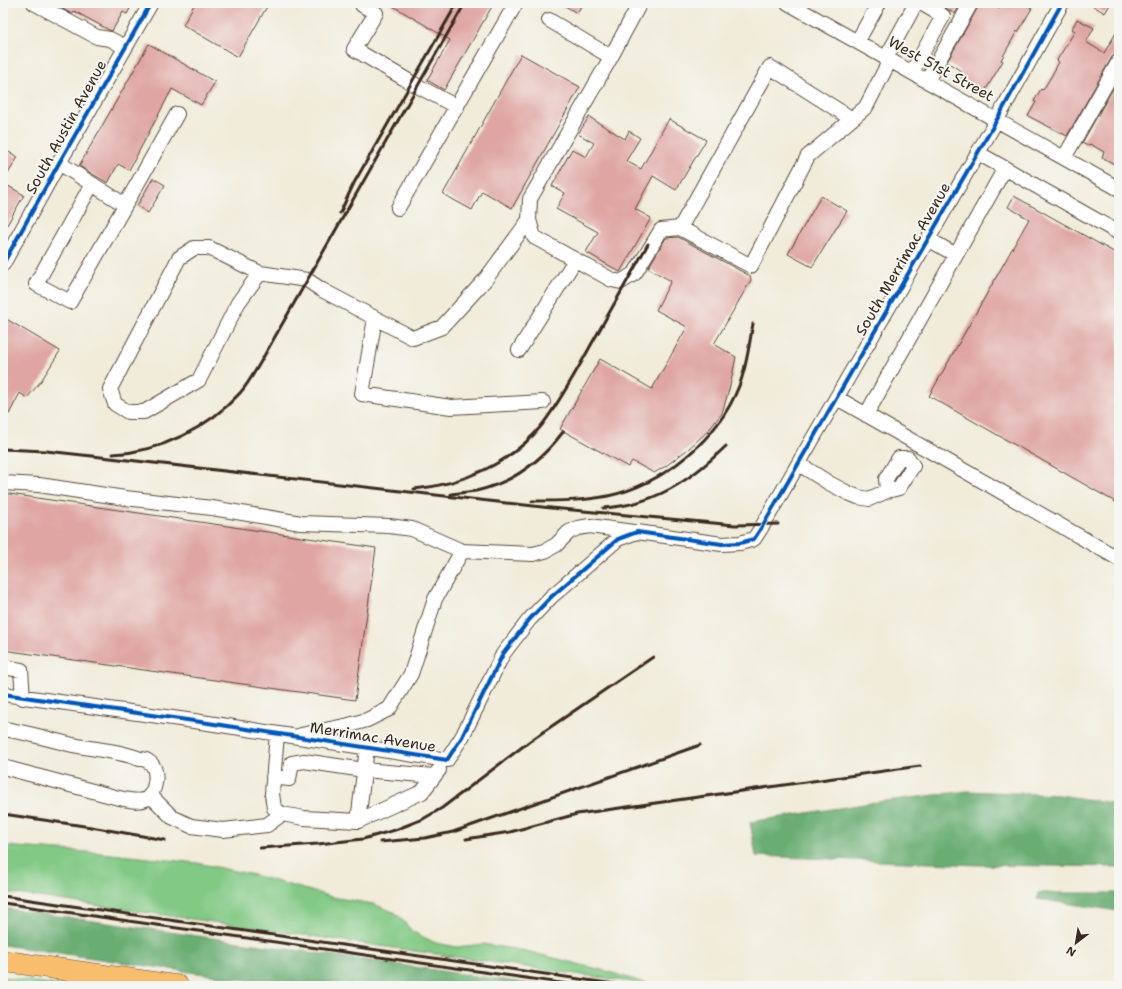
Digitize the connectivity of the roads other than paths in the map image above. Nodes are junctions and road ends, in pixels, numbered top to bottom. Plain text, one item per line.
1 (34, 3) edge
2 (150, 3) edge
3 (363, 3) edge
4 (516, 3) edge
5 (640, 3) edge
6 (789, 3) edge
7 (879, 3) edge
8 (916, 3) edge
9 (921, 3) edge
10 (972, 3) edge
11 (1062, 3) edge
12 (549, 20) dead end
13 (857, 42) junction
14 (125, 47) junction
15 (611, 57) junction
16 (888, 59) junction
17 (1119, 61) edge
18 (912, 72) junction
19 (927, 82) junction
20 (460, 101) junction
21 (177, 114) dead end
22 (852, 119) junction
23 (997, 120) junction
24 (978, 153) junction
25 (1064, 158) junction
26 (59, 163) junction
27 (1005, 168) junction
28 (92, 184) junction
29 (1119, 189) edge
30 (125, 205) junction
31 (398, 208) dead end
32 (529, 220) junction
33 (680, 228) junction
34 (1119, 233) edge
35 (928, 239) junction
36 (956, 255) junction
37 (576, 260) junction
38 (3, 264) edge
39 (260, 273) junction
40 (376, 318) junction
41 (519, 350) dead end
42 (837, 398) junction
43 (543, 402) dead end
44 (866, 415) junction
45 (916, 444) junction
46 (799, 464) junction
47 (3, 483) edge
48 (763, 525) joint
49 (637, 532) junction
50 (462, 551) junction
51 (1119, 559) edge
52 (3, 667) edge
53 (3, 694) edge
54 (23, 698) junction
55 (3, 730) edge
56 (277, 734) junction
57 (292, 736) junction
58 (367, 748) junction
59 (447, 760) junction
60 (3, 767) edge
61 (364, 770) junction
62 (434, 776) junction
63 (273, 777) junction
64 (150, 795) junction
65 (282, 814) junction
66 (358, 821) junction
67 (3, 961) edge
68 (178, 986) edge

1 - 14 street
2 - 14 street, South Austin Avenue
3 - 20 street
4 - 20 street
5 - 15 street
6 - 13 street, West 51st Street
7 - 13 street
8 - 16 street
9 - 18 street
10 - 19 street
11 - 23 street, South Merrimac Avenue
12 - 15 street
13 - 16 street, West 51st Street
14 - 26 street, South Austin Avenue
15 - 32 street
16 - 18 street, West 51st Street
16 - 22 street
17 - 25 street
18 - 19 street, West 51st Street
19 - 23 street, West 51st Street
20 - 31 street
21 - 30 street
22 - 33 street
22 - 33 street
23 - 24 street, South Merrimac Avenue
23 - 25 street, West 51st Street
24 - 27 street
24 - 35 street, South Merrimac Avenue
25 - 29 street, West 51st Street
26 - 28 street
26 - 38 street, South Austin Avenue
27 - 34 street
27 - 36 street
28 - 30 street
28 - 30 street
32 - 37 street
32 - 40 street
33 - 37 street
35 - 36 street
35 - 42 street, South Merrimac Avenue
36 - 44 street
37 - 41 street
39 - 39 street
39 - 40 street
40 - 43 street
42 - 44 street
42 - 46 street, South Merrimac Avenue
44 - 45 street
45 - 46 street
45 - 51 street
46 - 48 street, South Merrimac Avenue
47 - 50 street
48 - 49 street, Merrimac Avenue
49 - 50 street
49 - 59 street, Merrimac Avenue
50 - 57 street
52 - 54 street
53 - 54 street, Merrimac Avenue
54 - 56 street, Merrimac Avenue
55 - 64 street
56 - 57 street, Merrimac Avenue
56 - 63 street
57 - 58 street, Merrimac Avenue
58 - 59 street, Merrimac Avenue
58 - 61 street
59 - 62 street
60 - 64 street
61 - 62 street
61 - 63 street
61 - 66 street
62 - 66 street
63 - 65 street
64 - 65 street
65 - 66 street
67 - 68 highway

